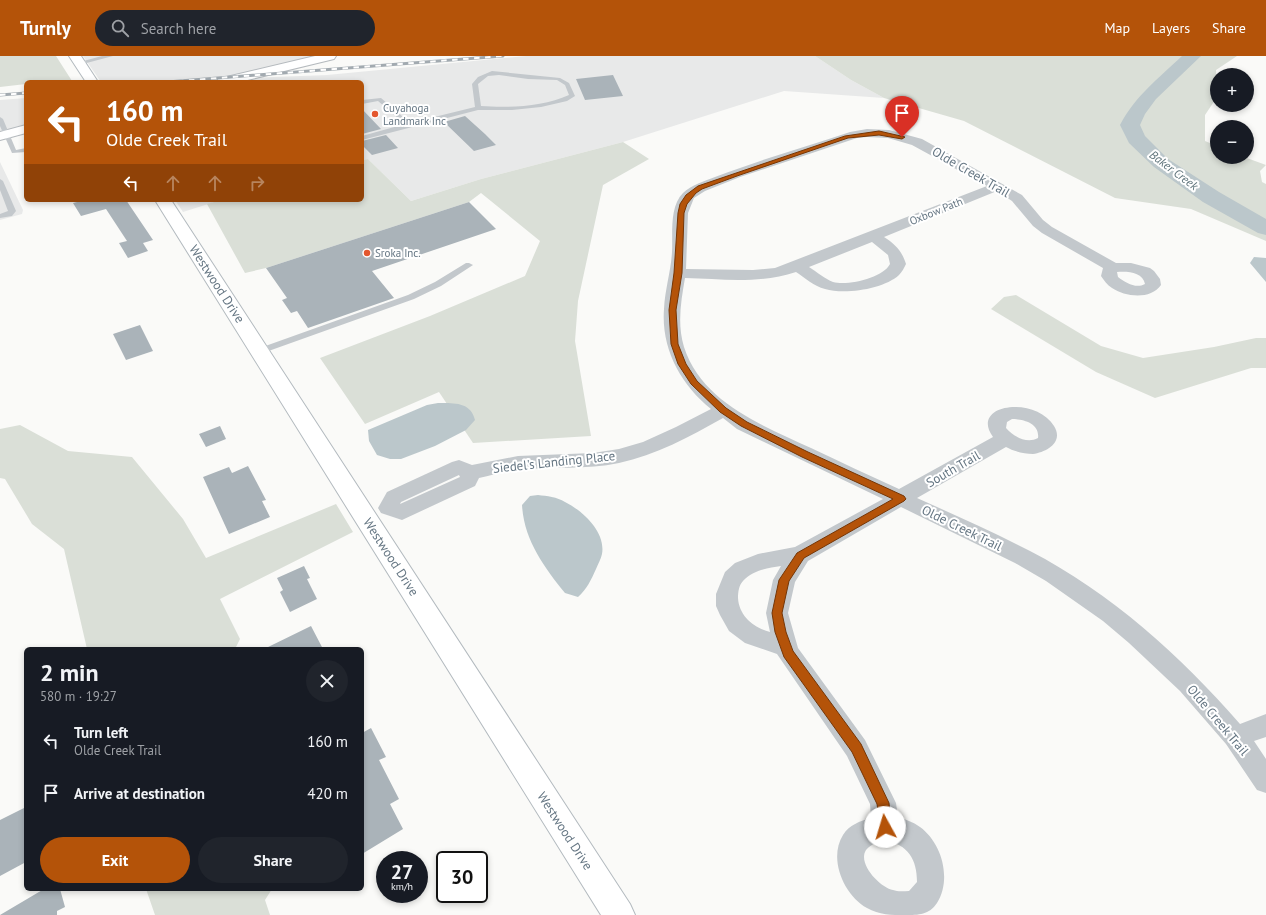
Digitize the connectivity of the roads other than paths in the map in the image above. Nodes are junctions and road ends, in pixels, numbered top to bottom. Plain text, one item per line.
1 (110, 56) edge
2 (330, 56) edge
3 (77, 59) edge
4 (91, 80) edge
5 (231, 80) edge
6 (364, 102) edge
7 (478, 108) junction
8 (0, 119) edge
9 (409, 125) junction
10 (24, 130) edge
11 (3, 135) edge
12 (364, 137) edge
13 (24, 150) edge
14 (0, 182) edge
15 (998, 186) junction
16 (164, 202) edge
17 (0, 216) edge
18 (873, 236) junction
19 (469, 264) dead end
20 (798, 266) junction
21 (1114, 268) dead end
22 (678, 273) junction
23 (260, 351) junction
24 (723, 410) junction
25 (1005, 439) dead end
26 (901, 499) junction
27 (366, 518) junction
28 (800, 556) junction
29 (785, 645) junction
30 (1266, 725) edge
31 (1236, 737) junction
32 (1266, 780) edge
33 (885, 827) dead end
34 (619, 915) edge

1 - 3 lane
2 - 5 street
3 - 4 street
6 - 9 lane
7 - 7 lane
7 - 9 lane
8 - 11 lane
9 - 12 lane
10 - 11 street
11 - 13 lane
14 - 17 lane
15 - 18 street, Oxbow Path
15 - 21 street, Olde Creek Trail
15 - 22 street, Olde Creek Trail
16 - 23 street, Westwood Drive
18 - 20 street, Oxbow Path
18 - 20 street
19 - 23 lane
20 - 22 street, Oxbow Path
22 - 24 street, Olde Creek Trail
23 - 27 street, Westwood Drive
24 - 26 street, Olde Creek Trail
24 - 27 street, Siedel's Landing Place
25 - 26 street, South Trail
26 - 28 street, South Trail
26 - 31 street, Olde Creek Trail
27 - 34 street, Westwood Drive
28 - 29 street
28 - 29 street
29 - 33 street
30 - 31 street
31 - 32 street, Olde Creek Trail

